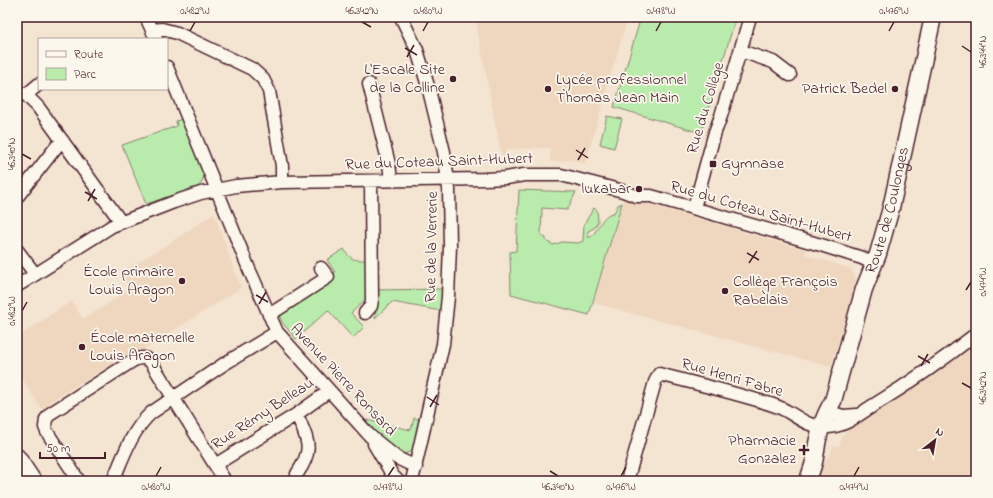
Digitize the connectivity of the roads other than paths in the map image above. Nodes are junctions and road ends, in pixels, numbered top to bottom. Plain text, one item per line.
1 (146, 17) edge
2 (401, 17) edge
3 (750, 17) edge
4 (933, 17) edge
5 (154, 35) edge
6 (740, 51) junction
7 (168, 69) edge
8 (790, 75) dead end
9 (369, 84) dead end
10 (38, 85) edge
11 (22, 93) edge
12 (63, 142) junction
13 (448, 179) junction
14 (391, 180) junction
15 (370, 181) junction
16 (282, 182) junction
17 (217, 190) junction
18 (17, 197) edge
19 (694, 208) junction
20 (121, 222) junction
21 (17, 250) edge
22 (874, 264) junction
23 (321, 268) dead end
24 (35, 274) junction
25 (17, 286) edge
26 (365, 313) dead end
27 (269, 315) junction
28 (277, 332) junction
29 (976, 334) edge
30 (329, 391) junction
31 (172, 398) junction
32 (297, 414) junction
33 (826, 419) junction
34 (370, 436) junction
35 (17, 457) edge
36 (215, 465) junction
37 (416, 467) junction
38 (296, 474) dead end
39 (33, 481) edge
40 (79, 481) edge
41 (113, 481) edge
42 (225, 481) edge
43 (398, 481) edge
44 (412, 481) edge
45 (627, 481) edge
46 (808, 481) edge

1 - 5 street
2 - 13 street, Rue de la Verrerie
3 - 6 street, Rue du Collège
4 - 22 main road, Route de Coulonges
5 - 16 street
6 - 8 street
6 - 19 street, Rue du Collège
7 - 17 street, Avenue Pierre Ronsard
9 - 14 street
10 - 11 street
11 - 12 street
12 - 18 street
12 - 20 street
13 - 14 street, Rue du Coteau Saint-Hubert
13 - 19 street, Rue du Coteau Saint-Hubert
13 - 37 street, Rue de la Verrerie
14 - 15 street, Rue du Coteau Saint-Hubert
15 - 16 street, Rue du Coteau Saint-Hubert
15 - 26 street
16 - 17 street, Rue du Coteau Saint-Hubert
17 - 20 street, Rue du Coteau Saint-Hubert
17 - 27 street, Avenue Pierre Ronsard
19 - 22 street, Rue du Coteau Saint-Hubert
20 - 24 street, Rue du Coteau Saint-Hubert
21 - 24 street
22 - 33 main road, Route de Coulonges
23 - 27 street
24 - 25 street, Rue du Coteau Saint-Hubert
27 - 28 street, Avenue Pierre Ronsard
28 - 30 street, Avenue Pierre Ronsard
28 - 31 street
29 - 33 street
30 - 32 street, Rue Rémy Belleau
30 - 34 street, Avenue Pierre Ronsard
31 - 36 street
31 - 40 street
31 - 41 street
32 - 36 street, Rue Rémy Belleau
32 - 38 street
33 - 45 street, Rue Henri Fabre
33 - 46 main road, Route de Coulonges
34 - 37 street, Avenue Pierre Ronsard
34 - 43 street
35 - 39 main road
36 - 42 street
37 - 44 street, Rue de la Verrerie

